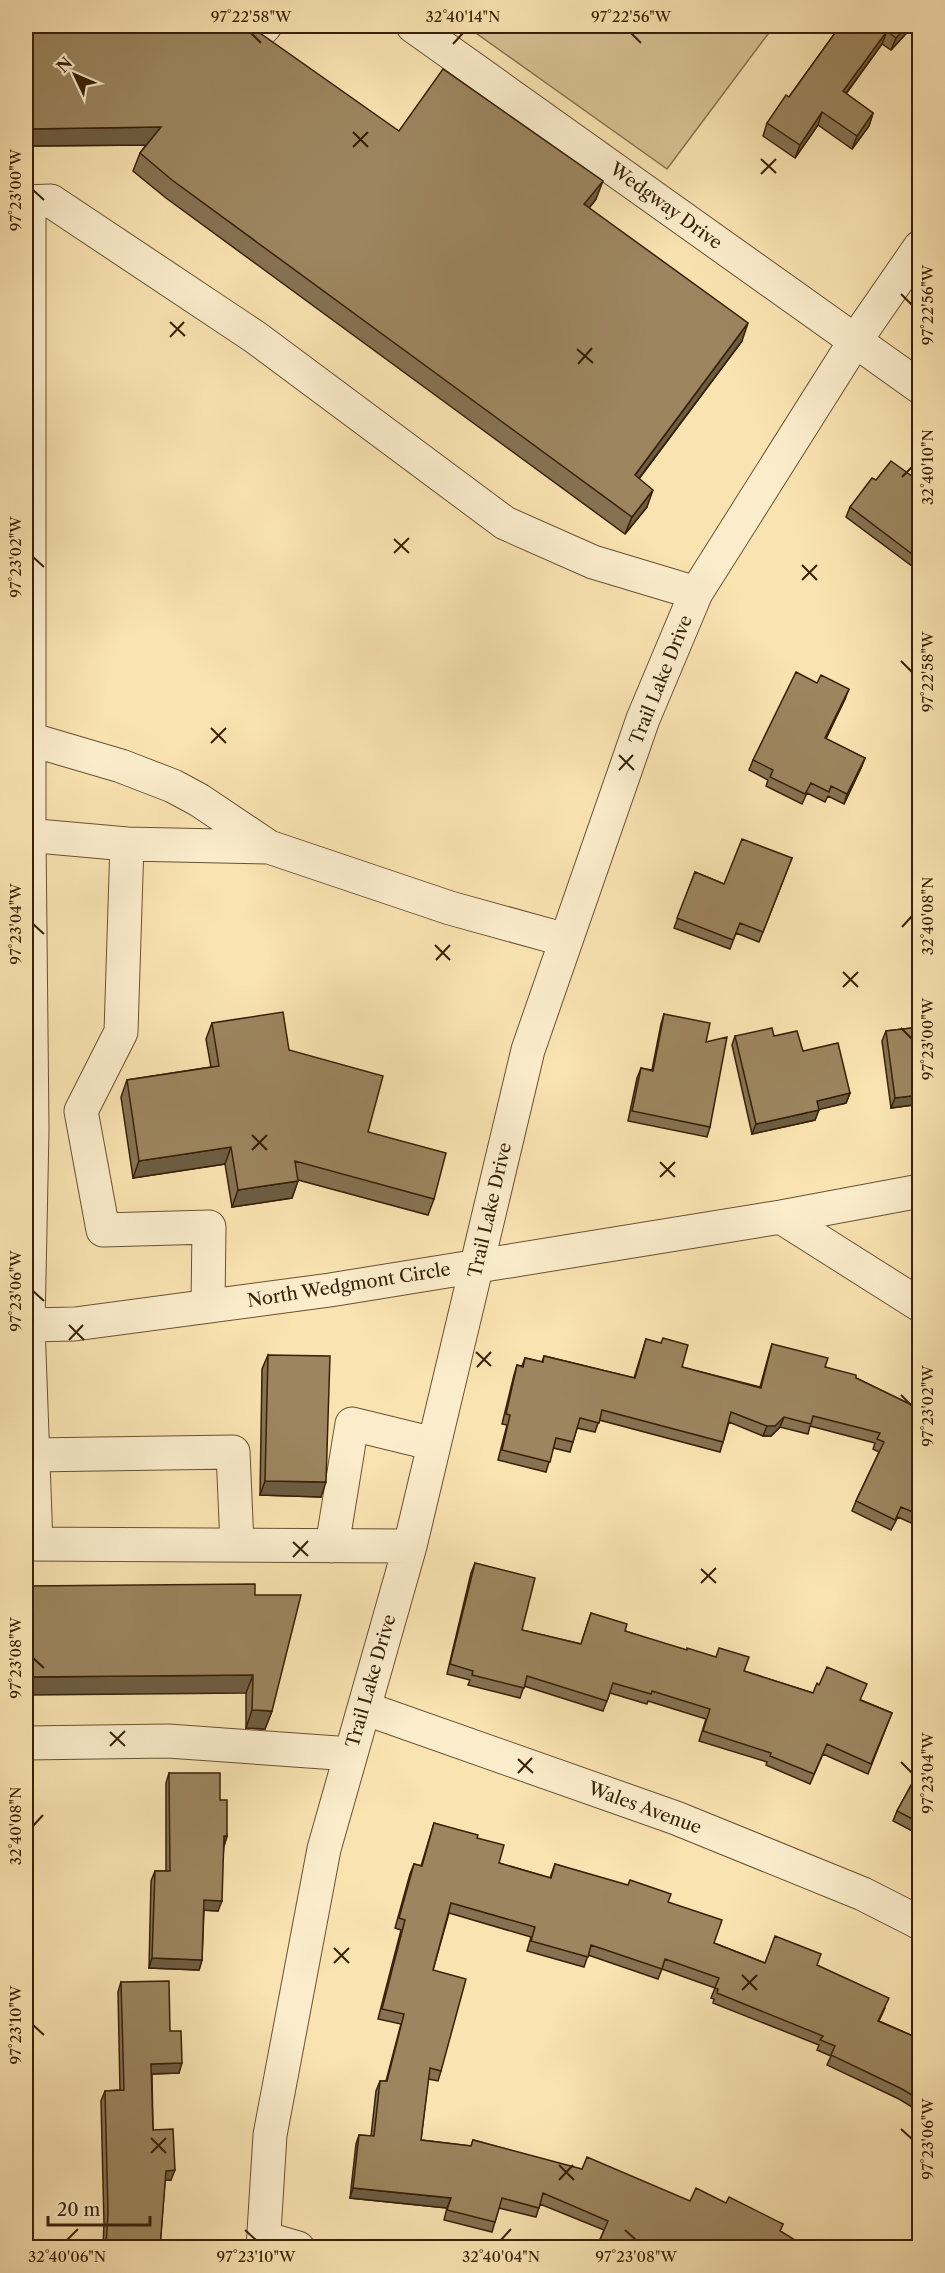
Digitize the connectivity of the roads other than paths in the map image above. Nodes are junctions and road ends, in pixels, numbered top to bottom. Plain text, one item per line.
1 (413, 26) edge
2 (27, 202) edge
3 (920, 247) edge
4 (855, 341) junction
5 (920, 387) edge
6 (27, 447) edge
7 (27, 543) edge
8 (696, 593) junction
9 (27, 643) edge
10 (27, 738) edge
11 (27, 835) edge
12 (128, 844) junction
13 (268, 847) junction
14 (28, 935) edge
15 (566, 940) junction
16 (28, 1030) edge
17 (81, 1111) junction
18 (29, 1130) edge
19 (920, 1191) edge
20 (28, 1217) edge
21 (781, 1217) junction
22 (477, 1266) junction
23 (920, 1305) edge
24 (208, 1306) junction
25 (27, 1325) edge
26 (434, 1444) junction
27 (32, 1455) junction
28 (31, 1544) edge
29 (237, 1544) junction
30 (332, 1546) junction
31 (410, 1546) junction
32 (364, 1708) junction
33 (26, 1743) edge
34 (351, 1754) junction
35 (920, 1923) edge
36 (264, 2243) edge
37 (298, 2247) edge

1 - 4 street, Wedgway Drive
2 - 6 street
2 - 8 street
3 - 4 street, Trail Lake Drive
4 - 5 street, Wedgway Drive
4 - 8 street, Trail Lake Drive
6 - 7 street
7 - 9 street
8 - 15 street, Trail Lake Drive
9 - 10 street
10 - 11 street
10 - 13 street
11 - 12 street
11 - 14 street
12 - 13 street
12 - 17 street
13 - 15 street
14 - 16 street
15 - 22 street, Trail Lake Drive
16 - 18 street
17 - 18 street
17 - 24 street
18 - 20 street
19 - 21 street, North Wedgmont Circle
20 - 25 street
21 - 22 street, North Wedgmont Circle
21 - 23 street
22 - 24 street, North Wedgmont Circle
22 - 26 street, Trail Lake Drive
24 - 25 street, North Wedgmont Circle
25 - 27 street
26 - 30 street
26 - 31 street, Trail Lake Drive
27 - 28 street
27 - 29 street
28 - 29 street
29 - 30 street
30 - 31 street
31 - 32 street, Trail Lake Drive
32 - 34 street, Trail Lake Drive
32 - 35 street, Wales Avenue
33 - 34 street
34 - 36 street, Trail Lake Drive
36 - 37 street

